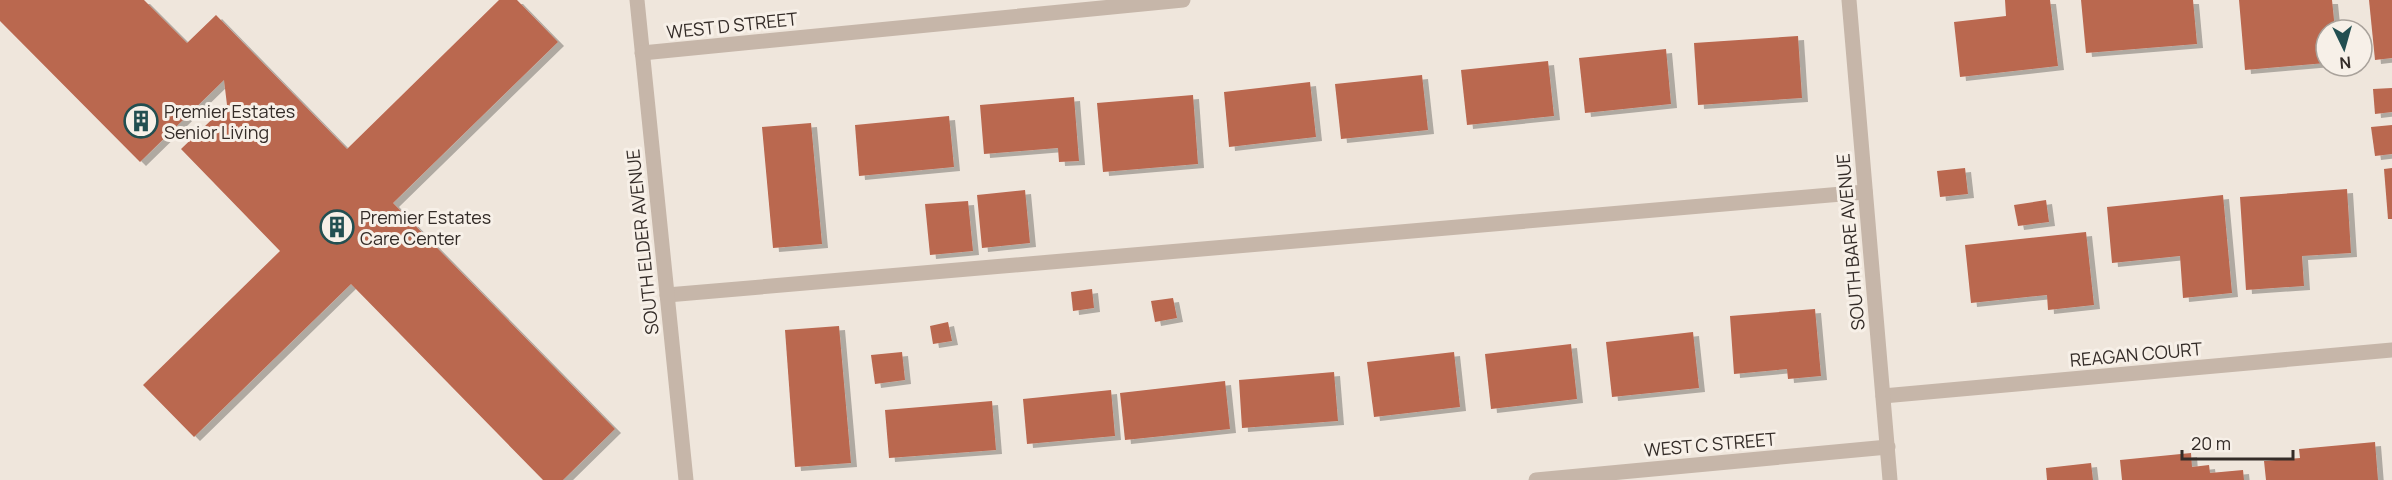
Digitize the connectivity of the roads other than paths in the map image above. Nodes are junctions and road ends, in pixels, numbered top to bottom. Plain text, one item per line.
1 (637, 0) edge
2 (1183, 0) edge
3 (1849, 0) edge
4 (642, 53) junction
5 (1865, 192) junction
6 (667, 296) junction
7 (2392, 350) edge
8 (1883, 396) junction
9 (1888, 447) junction
10 (1605, 477) edge
11 (686, 480) edge
12 (1536, 480) edge
13 (1890, 480) edge

1 - 4 street, SOUTH ELDER AVENUE
2 - 4 street, WEST D STREET
3 - 5 street, SOUTH BARE AVENUE
4 - 6 street, SOUTH ELDER AVENUE
5 - 6 street
5 - 8 street, SOUTH BARE AVENUE
6 - 11 street, SOUTH ELDER AVENUE
7 - 8 street, REAGAN COURT
8 - 9 street, SOUTH BARE AVENUE
9 - 10 street, WEST C STREET
9 - 13 street, SOUTH BARE AVENUE
10 - 12 street, WEST C STREET

